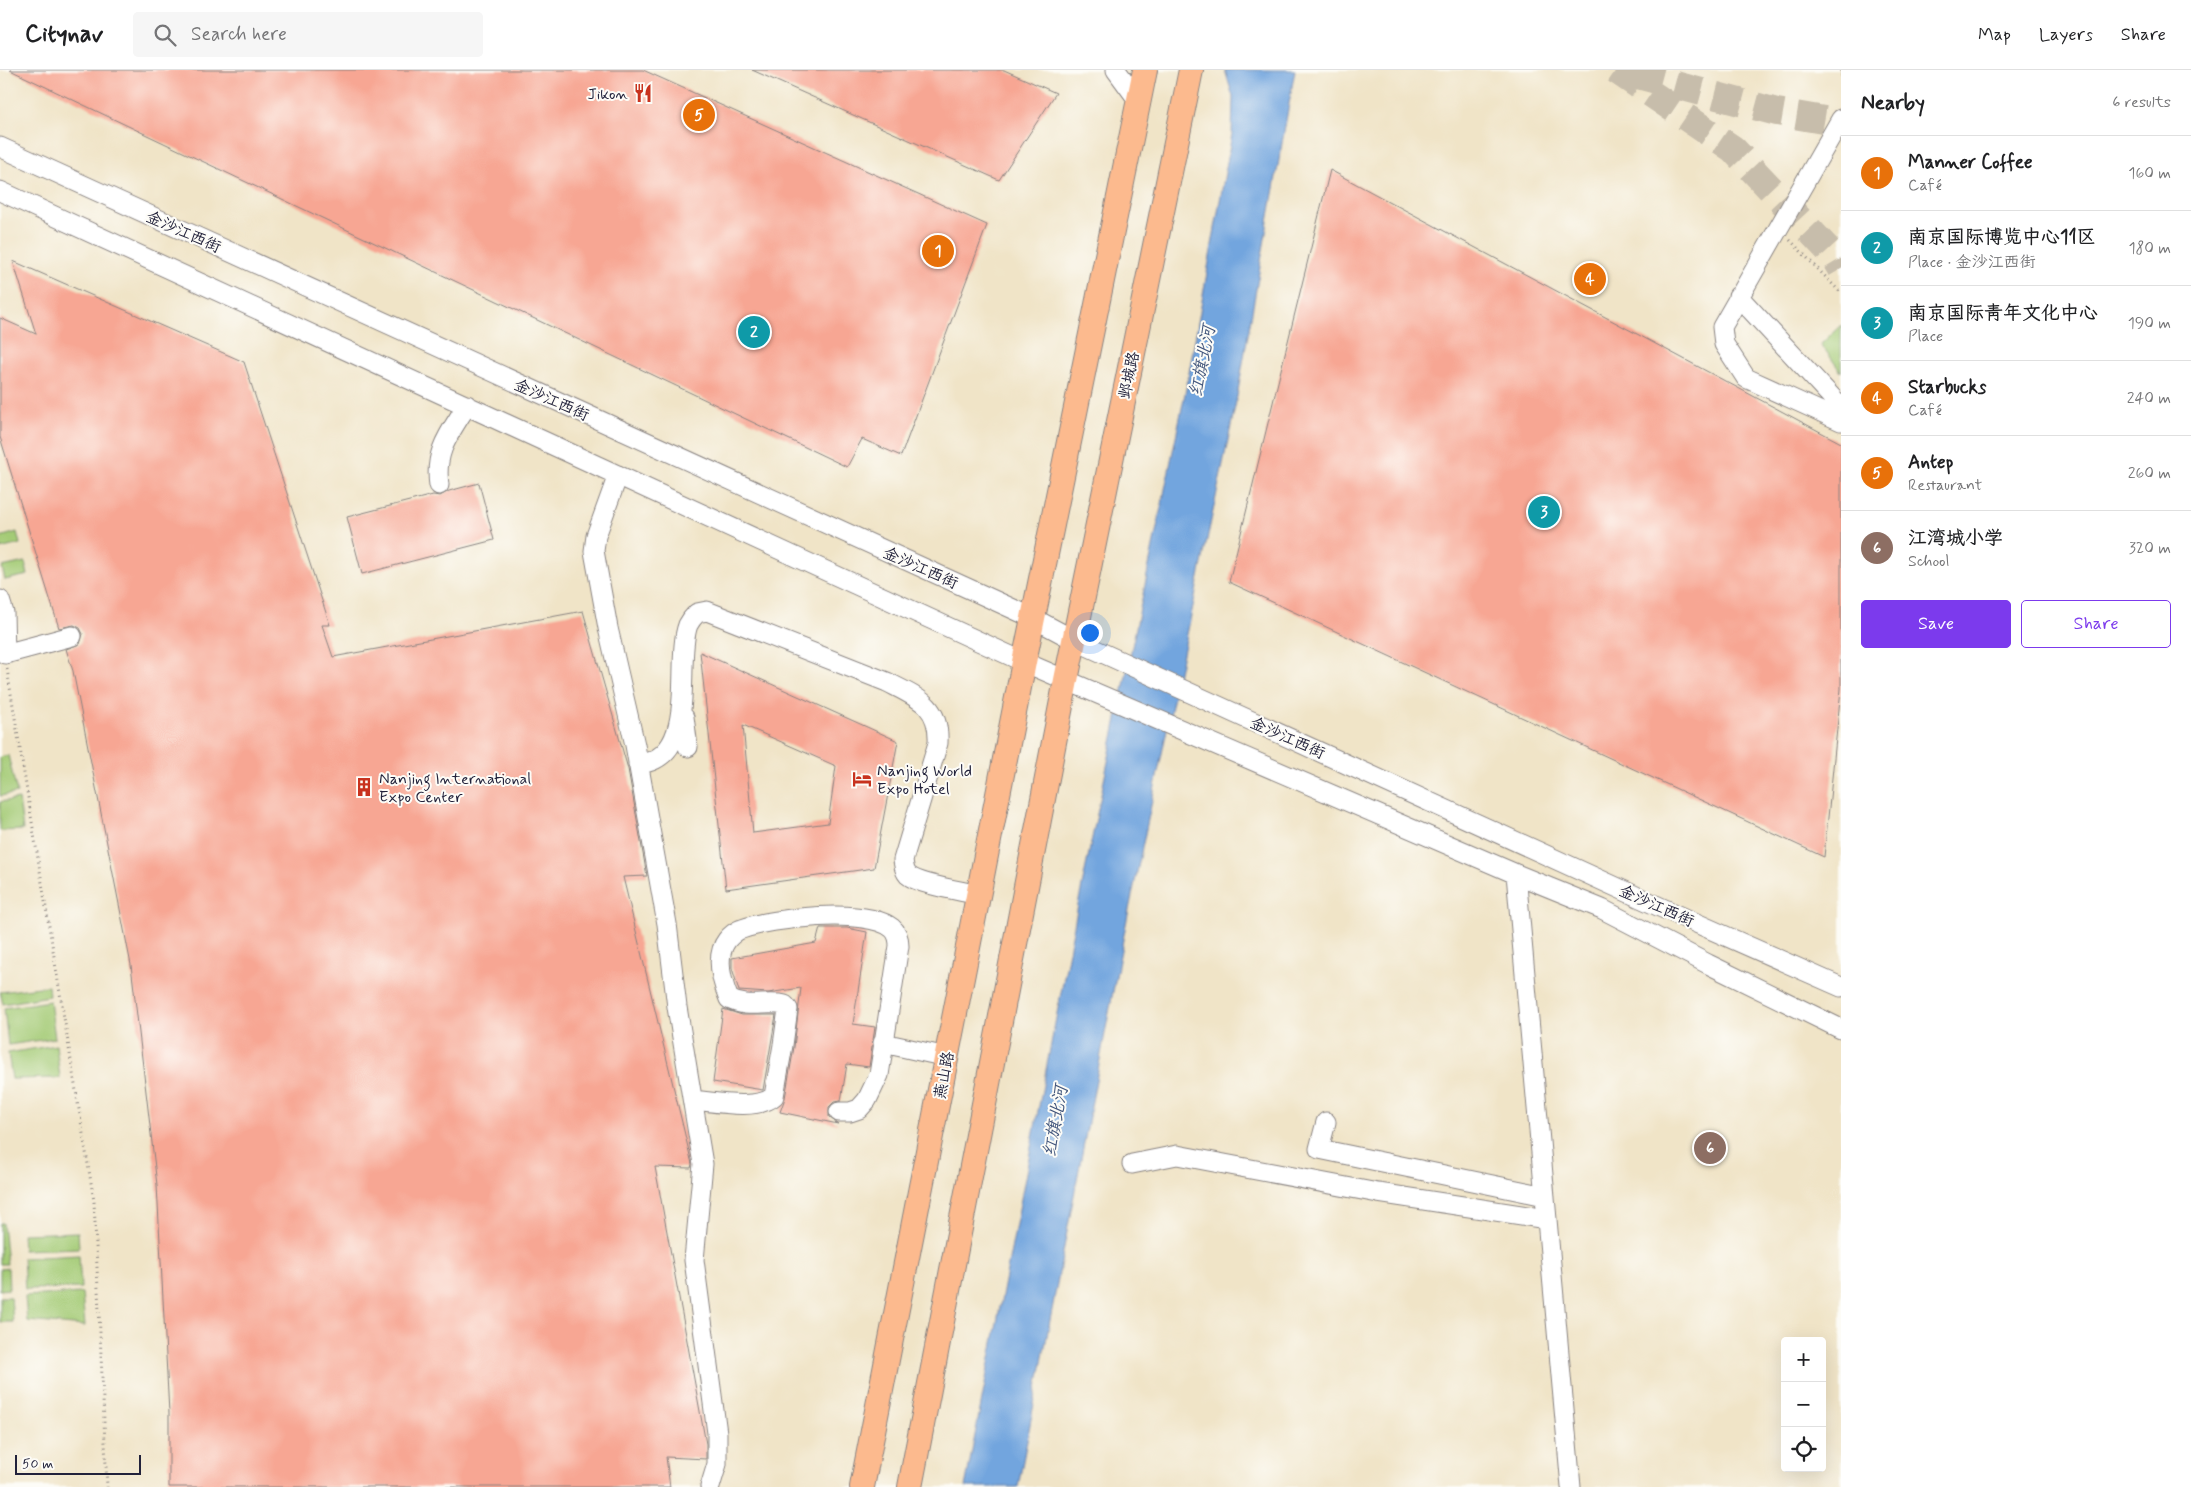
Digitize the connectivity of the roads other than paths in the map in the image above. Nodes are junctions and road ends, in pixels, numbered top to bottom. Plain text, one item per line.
1 (1116, 70) edge
2 (1145, 70) edge
3 (1191, 70) edge
4 (1138, 100) junction
5 (1841, 119) edge
6 (0, 147) edge
7 (0, 191) edge
8 (1738, 296) junction
9 (467, 405) junction
10 (1841, 407) edge
11 (1841, 421) edge
12 (618, 475) junction
13 (439, 485) dead end
14 (0, 600) edge
15 (1033, 618) junction
16 (72, 636) dead end
17 (1074, 640) junction
18 (2, 651) edge
19 (1024, 662) junction
20 (1066, 680) junction
21 (682, 706) junction
22 (688, 747) dead end
23 (638, 764) junction
24 (1516, 874) junction
25 (979, 895) junction
26 (1841, 987) edge
27 (1841, 1030) edge
28 (883, 1043) junction
29 (947, 1057) junction
30 (694, 1100) junction
31 (840, 1112) dead end
32 (1326, 1122) dead end
33 (1132, 1164) dead end
34 (1545, 1196) junction
35 (1547, 1219) junction
36 (710, 1487) edge
37 (862, 1487) edge
38 (910, 1487) edge
39 (1571, 1487) edge

1 - 4 street
2 - 4 main road
3 - 17 main road, 邺城路
4 - 15 main road
5 - 8 street
6 - 15 street, 金沙江西街
7 - 9 street, 金沙江西街
8 - 10 street
8 - 11 street
9 - 12 street, 金沙江西街
9 - 13 street
12 - 19 street, 金沙江西街
12 - 23 street
14 - 18 street
15 - 17 street, 金沙江西街
15 - 19 main road
16 - 18 street
17 - 20 main road, 邺城路
17 - 26 street, 金沙江西街
19 - 20 street, 金沙江西街
19 - 25 main road, 燕山路
20 - 24 street, 金沙江西街
20 - 38 main road
21 - 22 street
21 - 23 street
21 - 25 street
23 - 30 street
24 - 27 street, 金沙江西街
24 - 34 street
25 - 29 main road, 燕山路
28 - 29 street
28 - 30 street
28 - 31 street
29 - 37 main road, 燕山路
30 - 36 street
32 - 34 street
33 - 35 street
34 - 35 street
35 - 39 street

